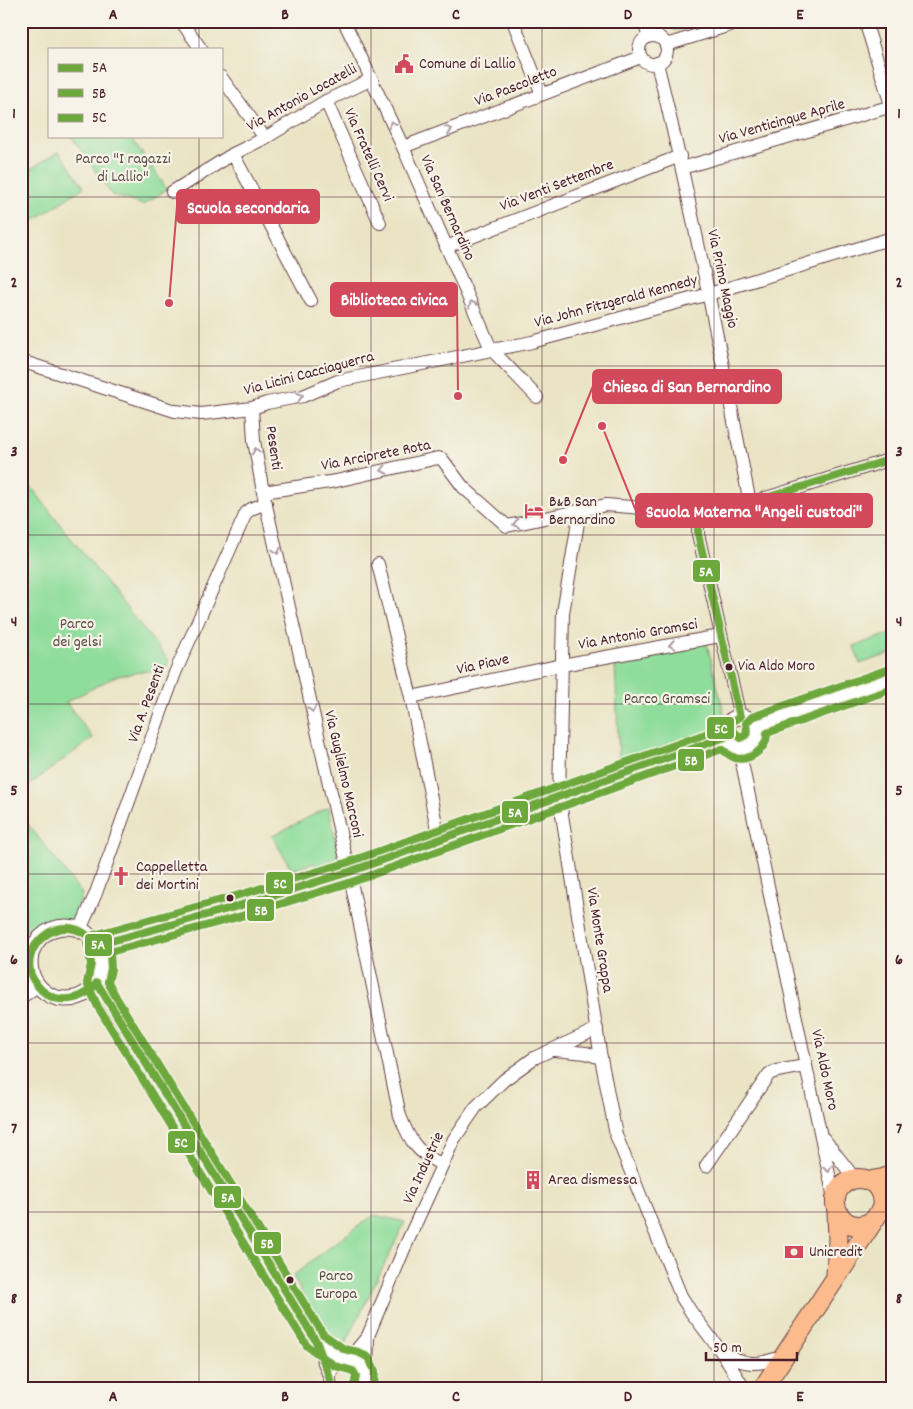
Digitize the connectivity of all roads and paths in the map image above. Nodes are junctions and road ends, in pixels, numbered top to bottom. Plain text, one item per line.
1 (182, 21) edge
2 (344, 21) edge
3 (513, 21) edge
4 (642, 21) edge
5 (743, 21) edge
6 (865, 21) edge
7 (649, 36) junction
8 (666, 44) junction
9 (200, 48) edge
10 (641, 56) junction
11 (657, 63) junction
12 (222, 78) edge
13 (372, 79) junction
14 (542, 94) junction
15 (326, 101) junction
16 (892, 107) edge
17 (265, 138) junction
18 (403, 147) junction
19 (233, 154) junction
20 (681, 162) junction
21 (172, 192) dead end
22 (380, 223) dead end
23 (892, 238) edge
24 (446, 247) junction
25 (709, 294) junction
26 (311, 301) dead end
27 (491, 349) junction
28 (21, 361) edge
29 (537, 397) dead end
30 (252, 408) junction
31 (892, 459) edge
32 (265, 498) junction
33 (750, 503) junction
34 (580, 510) junction
35 (704, 512) junction
36 (378, 564) dead end
37 (720, 636) junction
38 (562, 665) junction
39 (892, 678) edge
40 (411, 697) junction
41 (740, 717) junction
42 (756, 726) junction
43 (725, 737) junction
44 (739, 749) junction
45 (559, 796) junction
46 (439, 840) junction
47 (349, 872) junction
48 (80, 930) junction
49 (97, 945) junction
50 (97, 983) junction
51 (36, 985) junction
52 (21, 996) edge
53 (597, 1028) junction
54 (554, 1050) junction
55 (601, 1058) junction
56 (805, 1066) junction
57 (820, 1135) junction
58 (441, 1164) junction
59 (706, 1166) dead end
60 (892, 1175) edge
61 (862, 1180) junction
62 (836, 1207) junction
63 (882, 1207) edge
64 (835, 1277) junction
65 (368, 1336) junction
66 (316, 1341) junction
67 (720, 1350) junction
68 (783, 1356) junction
69 (346, 1360) junction
70 (365, 1383) edge
71 (331, 1384) edge
72 (744, 1388) edge
73 (763, 1388) edge

1 - 9 street
2 - 13 street, Via San Bernardino
3 - 14 street
4 - 7 street
5 - 8 street
6 - 16 street
7 - 8 street
7 - 10 street
8 - 11 street
10 - 11 street
10 - 14 street, Via Pascoletto
11 - 20 street, Via Primo Maggio
12 - 17 street
13 - 15 street, Via Antonio Locatelli
18 -> 13 street, Via San Bernardino
18 -> 14 street, Via Pascoletto
15 - 17 street, Via Antonio Locatelli
15 - 22 street, Via Fratelli Cervi
16 - 20 street, Via Venticinque Aprile
17 - 19 street, Via Antonio Locatelli
18 - 24 street, Via San Bernardino
19 - 21 street, Via Antonio Locatelli
19 - 26 street
20 - 24 street, Via Venti Settembre
20 - 25 street, Via Primo Maggio
23 - 25 street, Via John Fitzgerald Kennedy
27 -> 24 street, Via San Bernardino
25 - 27 street, Via John Fitzgerald Kennedy
25 - 33 street, Via Primo Maggio
27 - 29 street, Via San Bernardino
30 -> 27 street, Via Licini Cacciaguerra
28 - 30 street, Via Licini Cacciaguerra
32 -> 30 street, Pesenti
31 - 33 street, Via Arciprete Rota
34 -> 32 street, Via Arciprete Rota
32 -> 47 street, Via Guglielmo Marconi
32 - 48 street, Via A. Pesenti
33 - 35 street, Via Arciprete Rota
34 - 35 street, Via Arciprete Rota
34 - 38 street, Via Monte Grappa
35 - 37 street
36 - 40 street
37 -> 38 street, Via Antonio Gramsci
37 - 41 street
38 - 40 street, Via Piave
38 - 45 street, Via Monte Grappa
39 - 42 street
40 - 46 street
41 - 42 street
41 - 43 street
42 - 44 street
43 - 44 street
43 - 45 street
44 - 56 street, Via Aldo Moro
45 - 46 street
45 - 53 street, Via Monte Grappa
46 - 47 street
47 - 49 street
47 - 58 street, Via Guglielmo Marconi
48 - 49 street
48 - 51 street
49 - 50 street
50 - 51 street
50 - 66 street
51 - 52 street
53 - 54 street, Via Industrie
53 - 55 street, Via Monte Grappa
54 - 55 street, Via Industrie
54 - 58 street, Via Industrie
55 - 67 street, Via Monte Grappa
56 - 57 street, Via Aldo Moro
56 - 59 street
57 - 61 street, Via Aldo Moro
57 -> 62 street, Via Aldo Moro
58 - 65 street, Via Industrie
60 - 61 main road
61 - 62 main road
61 - 63 main road
62 - 63 main road
62 - 64 main road
63 - 64 main road
64 - 68 main road
65 - 69 street, Via Industrie
65 - 70 street, Via Industrie
66 - 69 street
66 - 71 street
67 - 68 street
67 - 72 street
68 - 73 main road
69 - 70 street, Via Industrie
69 - 71 street, Via Industrie

